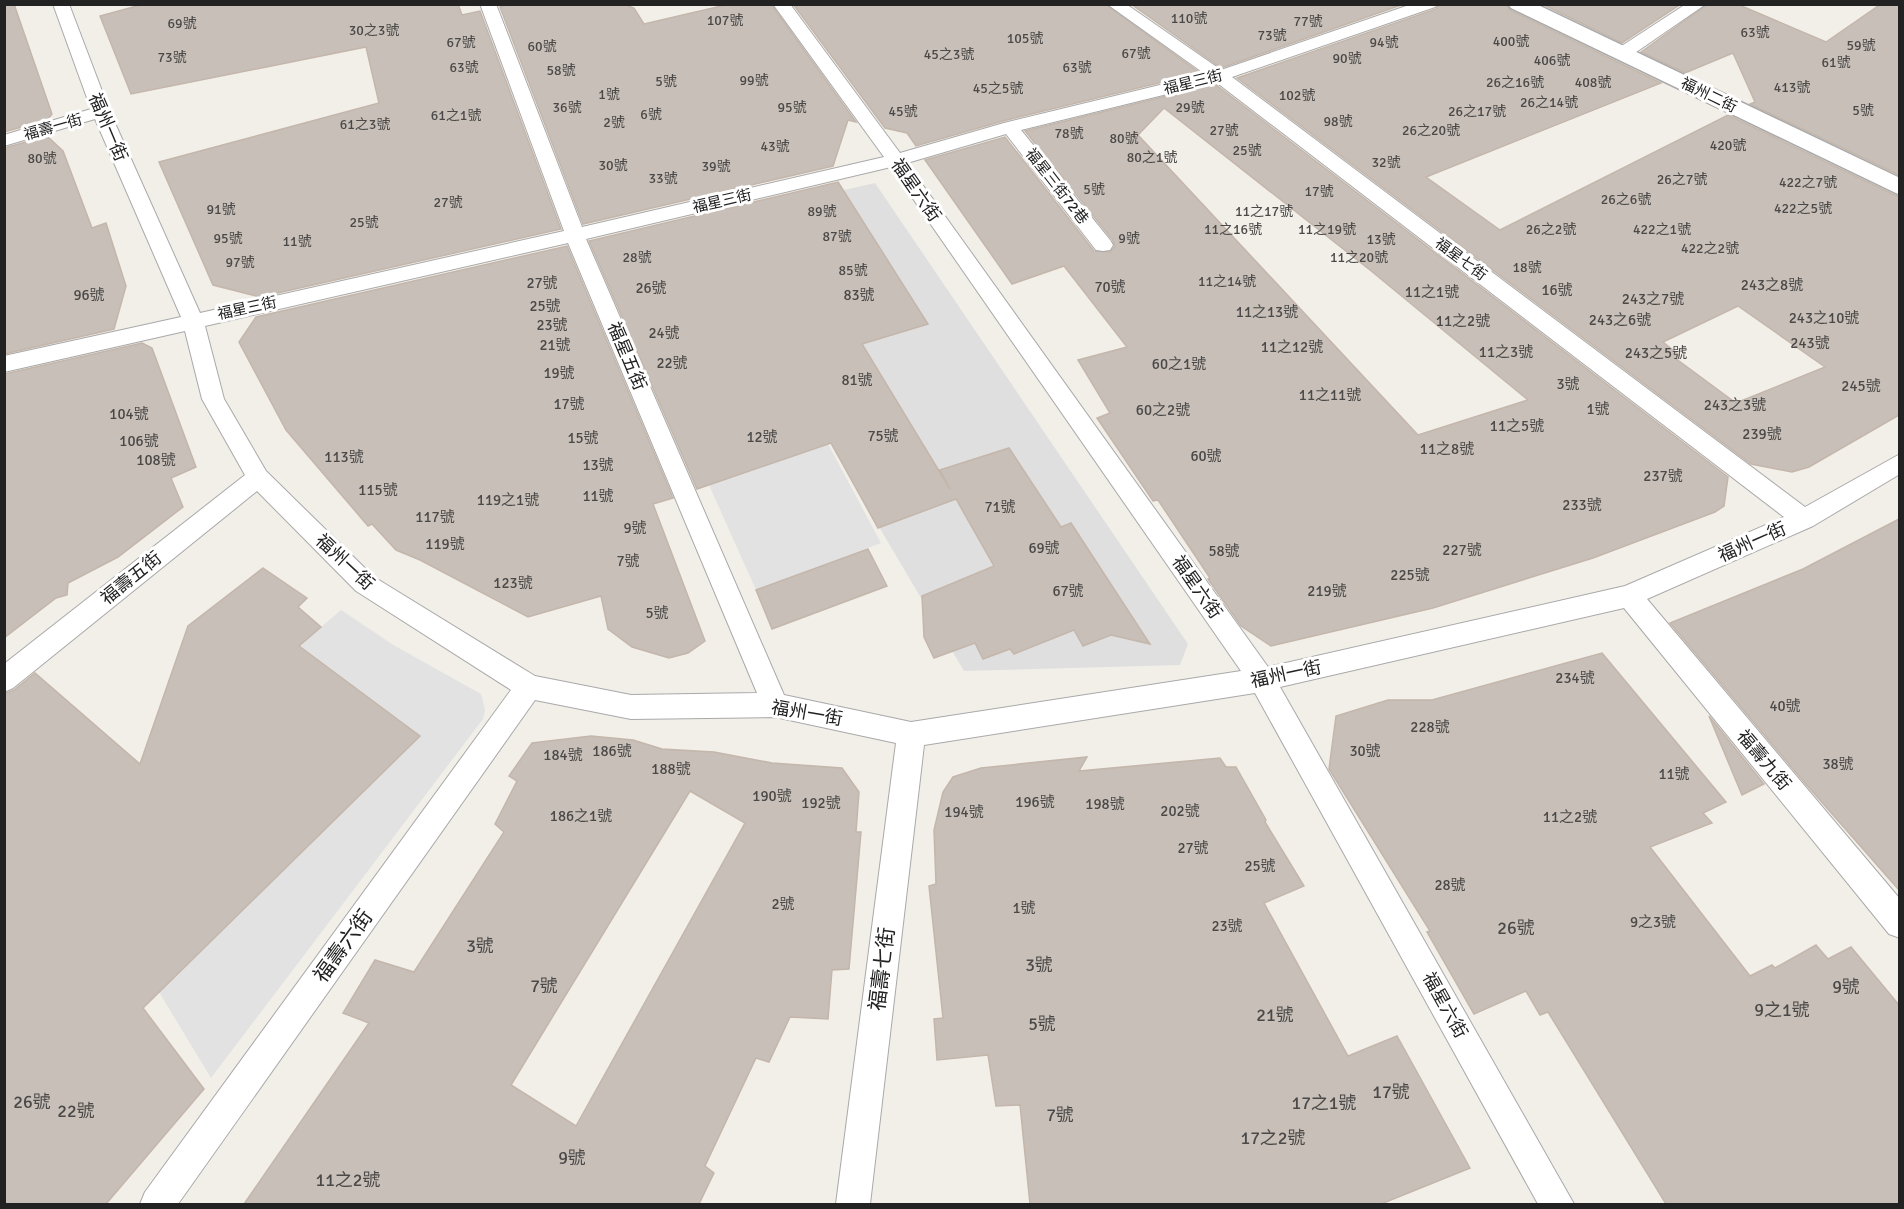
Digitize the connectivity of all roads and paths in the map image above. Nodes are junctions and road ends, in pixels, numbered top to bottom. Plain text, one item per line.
1 (61, 4) edge
2 (488, 4) edge
3 (781, 4) edge
4 (1115, 4) edge
5 (1429, 4) edge
6 (1518, 4) edge
7 (1698, 4) edge
8 (1623, 53) junction
9 (1220, 76) junction
10 (101, 112) junction
11 (1010, 127) junction
12 (4, 141) edge
13 (896, 160) junction
14 (1899, 188) edge
15 (575, 235) junction
16 (1103, 245) dead end
17 (193, 320) junction
18 (5, 364) edge
19 (1899, 463) edge
20 (258, 477) junction
21 (1804, 519) junction
22 (1629, 596) junction
23 (4, 680) edge
24 (1262, 680) junction
25 (529, 687) junction
26 (775, 705) junction
27 (911, 734) junction
28 (1899, 923) edge
29 (158, 1204) edge
30 (853, 1204) edge
31 (1557, 1204) edge

1 - 10 lane, 福州一街
2 - 15 lane, 福星五街
3 - 13 lane, 福星六街
4 - 9 lane, 福星七街
5 - 9 lane, 福星三街
6 - 8 street, 福州二街
7 - 8 lane
8 - 14 street, 福州二街
9 - 11 lane, 福星三街
9 - 21 lane, 福星七街
10 - 12 lane, 福壽一街
10 - 17 lane, 福州一街
11 - 13 lane, 福星三街
11 - 16 lane, 福星三街72巷
13 - 15 lane, 福星三街
13 - 24 lane, 福星六街
15 - 17 lane, 福星三街
15 - 26 lane, 福星五街
17 - 18 lane, 福星三街
17 - 20 lane, 福州一街
19 - 21 lane, 福州一街
20 - 23 lane, 福壽五街
20 - 25 lane, 福州一街
21 - 22 lane, 福州一街
22 - 24 lane, 福州一街
22 - 28 lane, 福壽九街
24 - 27 lane, 福州一街
24 - 31 lane, 福星六街
25 - 26 lane, 福州一街
25 - 29 lane, 福壽六街
26 - 27 lane, 福州一街
27 - 30 lane, 福壽七街

